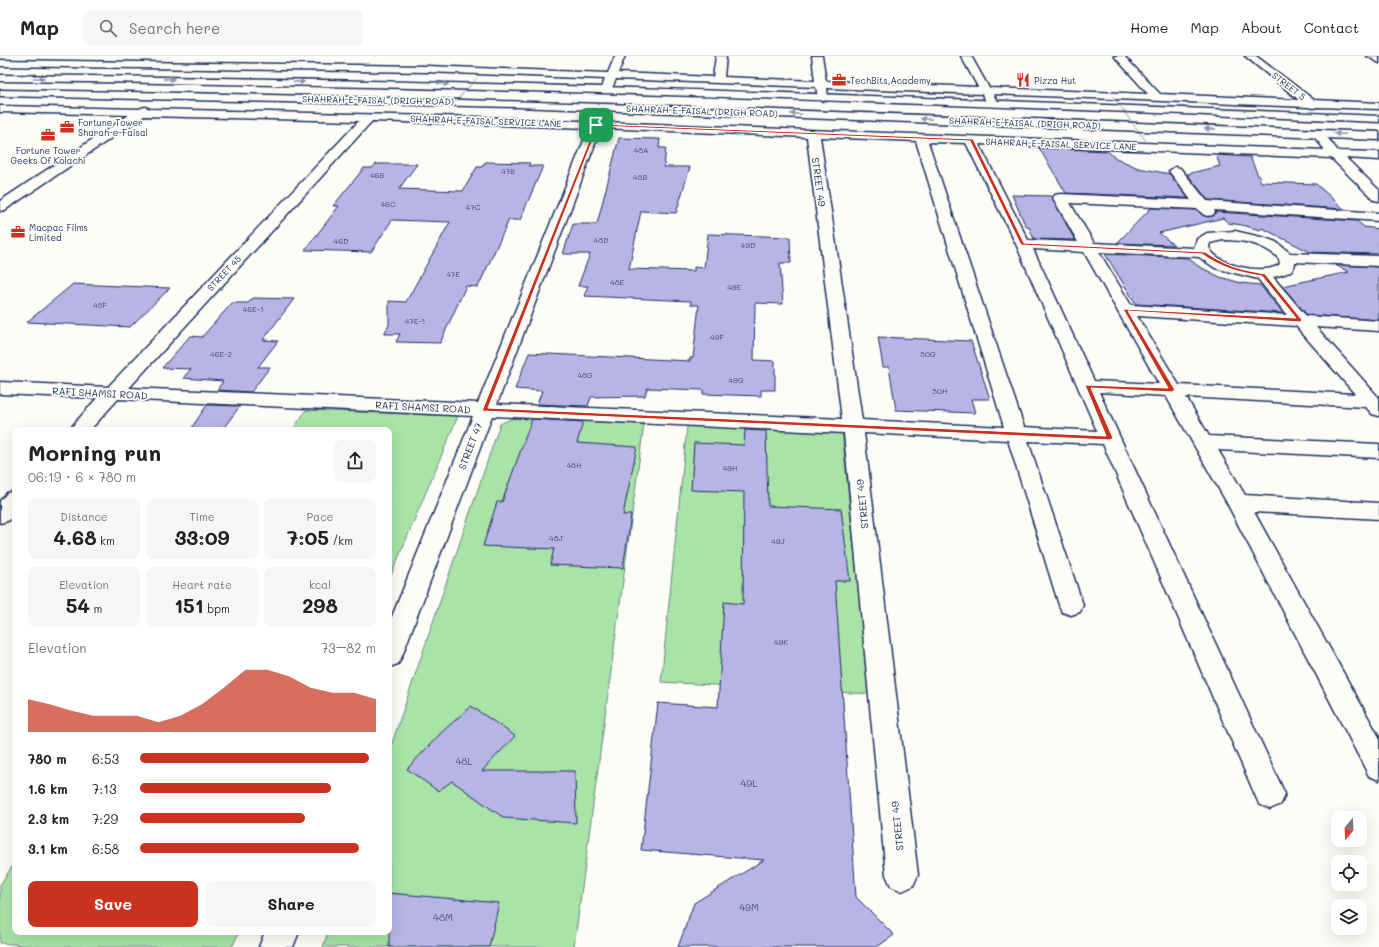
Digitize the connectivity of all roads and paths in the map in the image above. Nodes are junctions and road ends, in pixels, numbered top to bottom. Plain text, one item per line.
1 (38, 56) edge
2 (240, 56) edge
3 (336, 56) edge
4 (620, 56) edge
5 (721, 56) edge
6 (816, 56) edge
7 (966, 56) edge
8 (1119, 56) edge
9 (1250, 56) edge
10 (1372, 56) edge
11 (138, 60) edge
12 (434, 60) dead end
13 (1379, 60) edge
14 (524, 61) dead end
15 (0, 63) edge
16 (24, 64) junction
17 (226, 65) junction
18 (324, 67) junction
19 (427, 69) junction
20 (518, 72) junction
21 (612, 75) junction
22 (0, 78) edge
23 (114, 78) junction
24 (477, 78) dead end
25 (205, 80) junction
26 (718, 80) junction
27 (412, 84) junction
28 (821, 84) junction
29 (607, 89) junction
30 (984, 91) junction
31 (0, 93) edge
32 (165, 95) junction
33 (1113, 97) dead end
34 (1158, 97) junction
35 (823, 98) junction
36 (1310, 103) junction
37 (992, 104) junction
38 (1379, 106) edge
39 (0, 109) edge
40 (449, 109) dead end
41 (142, 112) junction
42 (369, 117) junction
43 (1328, 117) junction
44 (1379, 119) edge
45 (596, 125) junction
46 (813, 133) junction
47 (1318, 134) junction
48 (1379, 136) edge
49 (921, 138) junction
50 (972, 140) junction
51 (1146, 141) dead end
52 (1335, 155) junction
53 (1379, 156) edge
54 (1175, 171) dead end
55 (1379, 197) edge
56 (1202, 205) junction
57 (0, 207) edge
58 (1379, 217) edge
59 (1227, 234) junction
60 (1023, 244) junction
61 (1089, 248) junction
62 (1203, 253) junction
63 (1286, 257) junction
64 (1379, 261) edge
65 (1263, 275) junction
66 (1124, 310) junction
67 (1300, 320) junction
68 (1379, 326) edge
69 (1087, 386) junction
70 (0, 388) edge
71 (1172, 390) junction
72 (111, 394) junction
73 (1375, 405) edge
74 (484, 410) junction
75 (81, 427) edge
76 (853, 427) junction
77 (1015, 434) junction
78 (1110, 438) junction
79 (1203, 443) junction
80 (1379, 451) edge
81 (12, 502) edge
82 (1238, 503) junction
83 (1379, 511) edge
84 (0, 515) edge
85 (1071, 605) dead end
86 (392, 648) edge
87 (1379, 766) edge
88 (1270, 794) dead end
89 (902, 875) dead end
90 (281, 935) edge
91 (276, 947) edge

1 - 16 main road
2 - 17 main road
3 - 18 main road
4 - 21 main road
5 - 26 main road
6 - 28 main road
7 - 30 main road
8 - 34 main road
9 - 36 main road, STREET 5
10 - 13 main road
11 - 16 main road
11 - 17 main road
11 - 23 main road
12 - 19 main road
14 - 20 main road
15 - 16 main road
17 - 18 main road
17 - 25 main road
18 - 19 main road
19 - 20 main road
19 - 27 main road
20 - 21 main road
21 - 26 main road
21 - 29 main road
22 -> 23 main road, SHAHRAH-E-FAISAL (DRIGH ROAD)
23 -> 25 main road, SHAHRAH-E-FAISAL (DRIGH ROAD)
24 - 40 path, bridge
25 -> 27 main road, SHAHRAH-E-FAISAL (DRIGH ROAD)
26 - 28 main road
27 -> 29 main road, SHAHRAH-E-FAISAL (DRIGH ROAD)
28 - 30 main road
28 - 35 main road
29 - 35 main road, SHAHRAH-E-FAISAL (DRIGH ROAD)
30 - 34 main road
30 - 37 main road
31 - 32 main road, SHAHRAH-E-FAISAL (DRIGH ROAD)
32 - 41 main road
47 -> 32 main road, SHAHRAH-E-FAISAL (DRIGH ROAD)
33 - 51 path, bridge
34 - 36 main road
35 - 37 main road, SHAHRAH-E-FAISAL (DRIGH ROAD)
36 - 38 main road
36 - 43 main road, STREET 5
37 - 43 main road, SHAHRAH-E-FAISAL (DRIGH ROAD)
39 - 41 main road, SHAHRAH-E-FAISAL SERVICE LANE
41 - 42 main road, SHAHRAH-E-FAISAL SERVICE LANE
41 - 57 main road
42 - 45 main road, SHAHRAH-E-FAISAL SERVICE LANE
42 - 72 main road, STREET 45
43 - 44 main road, SHAHRAH-E-FAISAL (DRIGH ROAD)
45 - 46 main road, SHAHRAH-E-FAISAL SERVICE LANE
45 - 74 main road, STREET 47
46 - 49 main road, SHAHRAH-E-FAISAL SERVICE LANE
46 - 76 main road, STREET 49
48 -> 47 main road, SHAHRAH-E-FAISAL (DRIGH ROAD)
47 - 52 main road
49 - 50 main road, SHAHRAH-E-FAISAL SERVICE LANE
49 - 77 main road
50 - 52 main road, SHAHRAH-E-FAISAL SERVICE LANE
50 - 60 main road
52 - 53 main road, SHAHRAH-E-FAISAL SERVICE LANE
52 - 55 main road
54 - 56 main road
56 - 58 main road
56 - 59 main road
56 - 61 main road
59 - 62 main road
59 - 63 main road
60 - 61 main road
60 - 69 main road
61 - 62 main road
61 - 66 main road
62 - 65 main road
63 - 64 main road
63 - 65 main road
65 - 67 main road
66 - 67 main road
66 - 71 main road
67 - 68 main road
67 - 73 main road
69 - 71 main road
69 - 78 main road
70 - 72 main road, RAFI SHAMSI ROAD
71 - 73 main road
71 - 79 main road
72 - 74 main road, RAFI SHAMSI ROAD
72 - 75 main road, STREET 45
74 - 76 main road, RAFI SHAMSI ROAD
74 - 86 main road, STREET 47
76 - 77 main road, RAFI SHAMSI ROAD
76 - 89 main road, STREET 49
77 - 78 main road, RAFI SHAMSI ROAD
77 - 85 main road
78 - 88 main road
79 - 80 main road
79 - 82 main road
81 - 84 main road
82 - 83 main road
82 - 87 main road
90 - 91 main road

